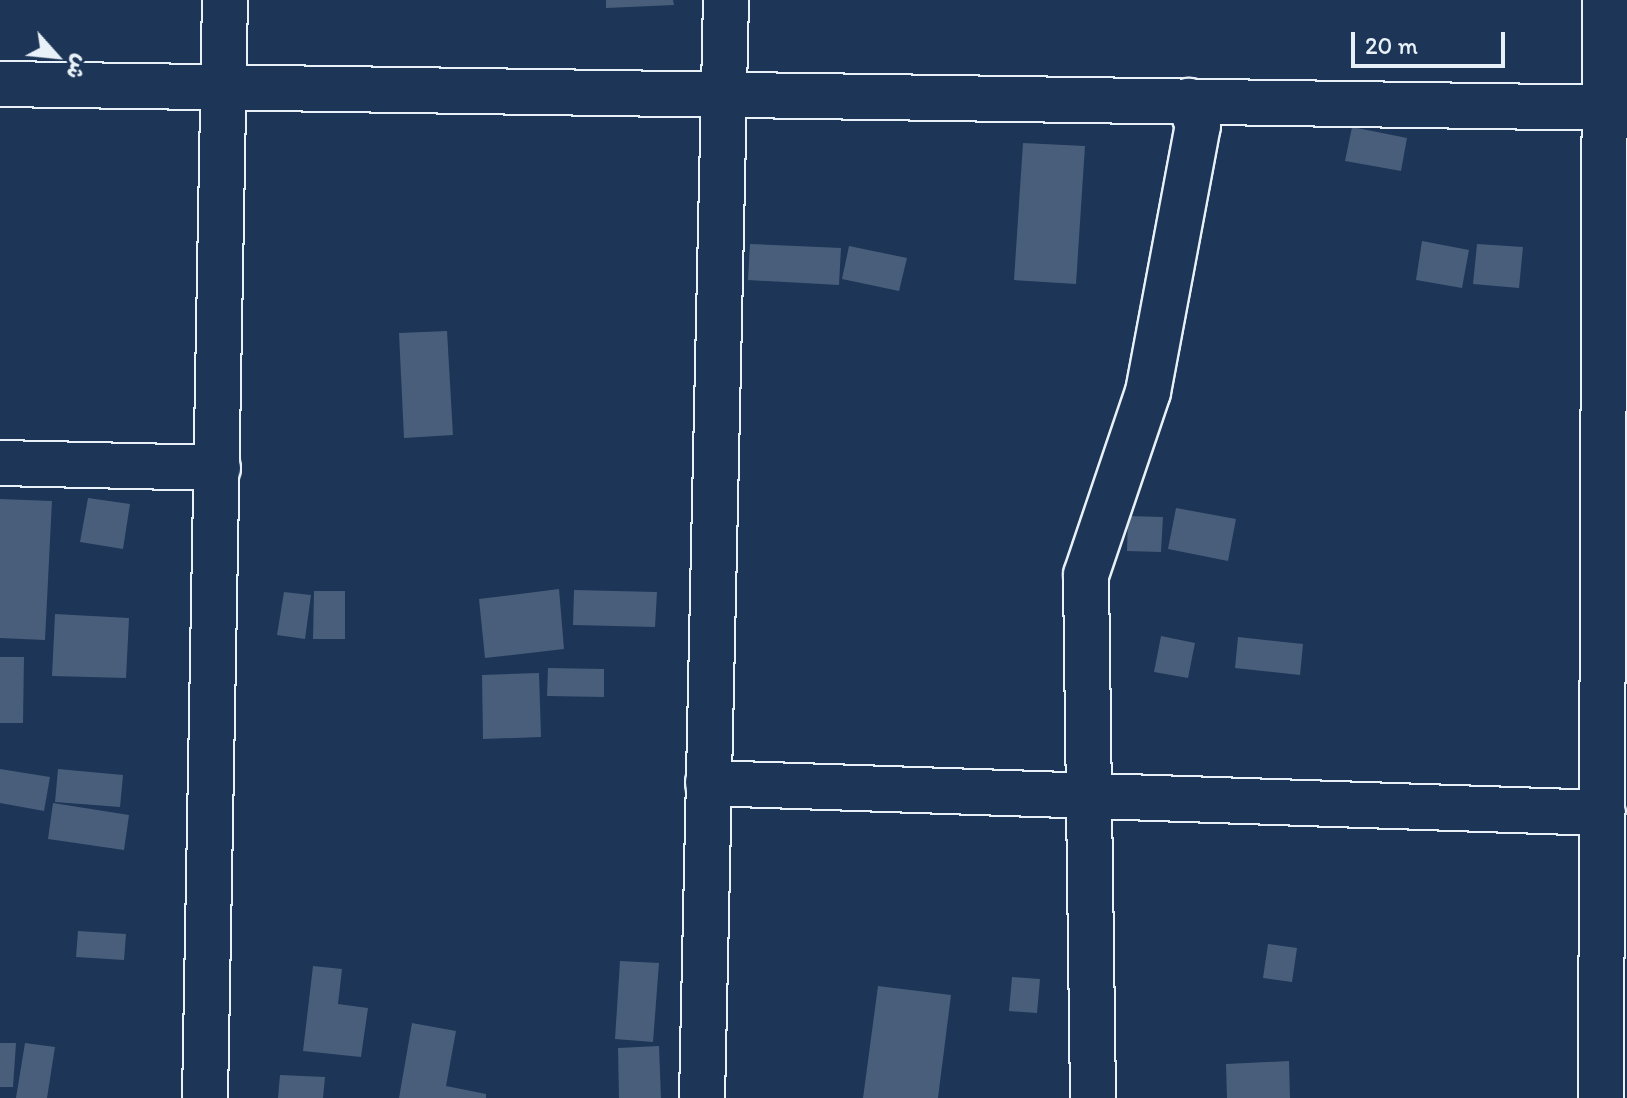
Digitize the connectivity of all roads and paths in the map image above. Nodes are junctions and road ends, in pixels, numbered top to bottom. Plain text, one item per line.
1 (225, 0) edge
2 (726, 0) edge
3 (1605, 0) edge
4 (0, 84) edge
5 (223, 87) junction
6 (722, 95) junction
7 (1189, 101) junction
8 (1615, 108) edge
9 (0, 463) edge
10 (218, 468) junction
11 (1614, 477) edge
12 (708, 783) junction
13 (1089, 793) junction
14 (1602, 813) junction
15 (205, 1098) edge
16 (702, 1098) edge
17 (1093, 1098) edge
18 (1601, 1098) edge

1 - 5 street
2 - 6 street
3 - 8 street
4 - 5 street
5 - 6 street
5 - 10 street
6 - 7 street
6 - 12 street
7 - 8 street
7 - 13 street
8 - 11 street
9 - 10 street
10 - 15 street
11 - 14 street
12 - 13 street
12 - 16 street
13 - 14 street
13 - 17 street
14 - 18 street

